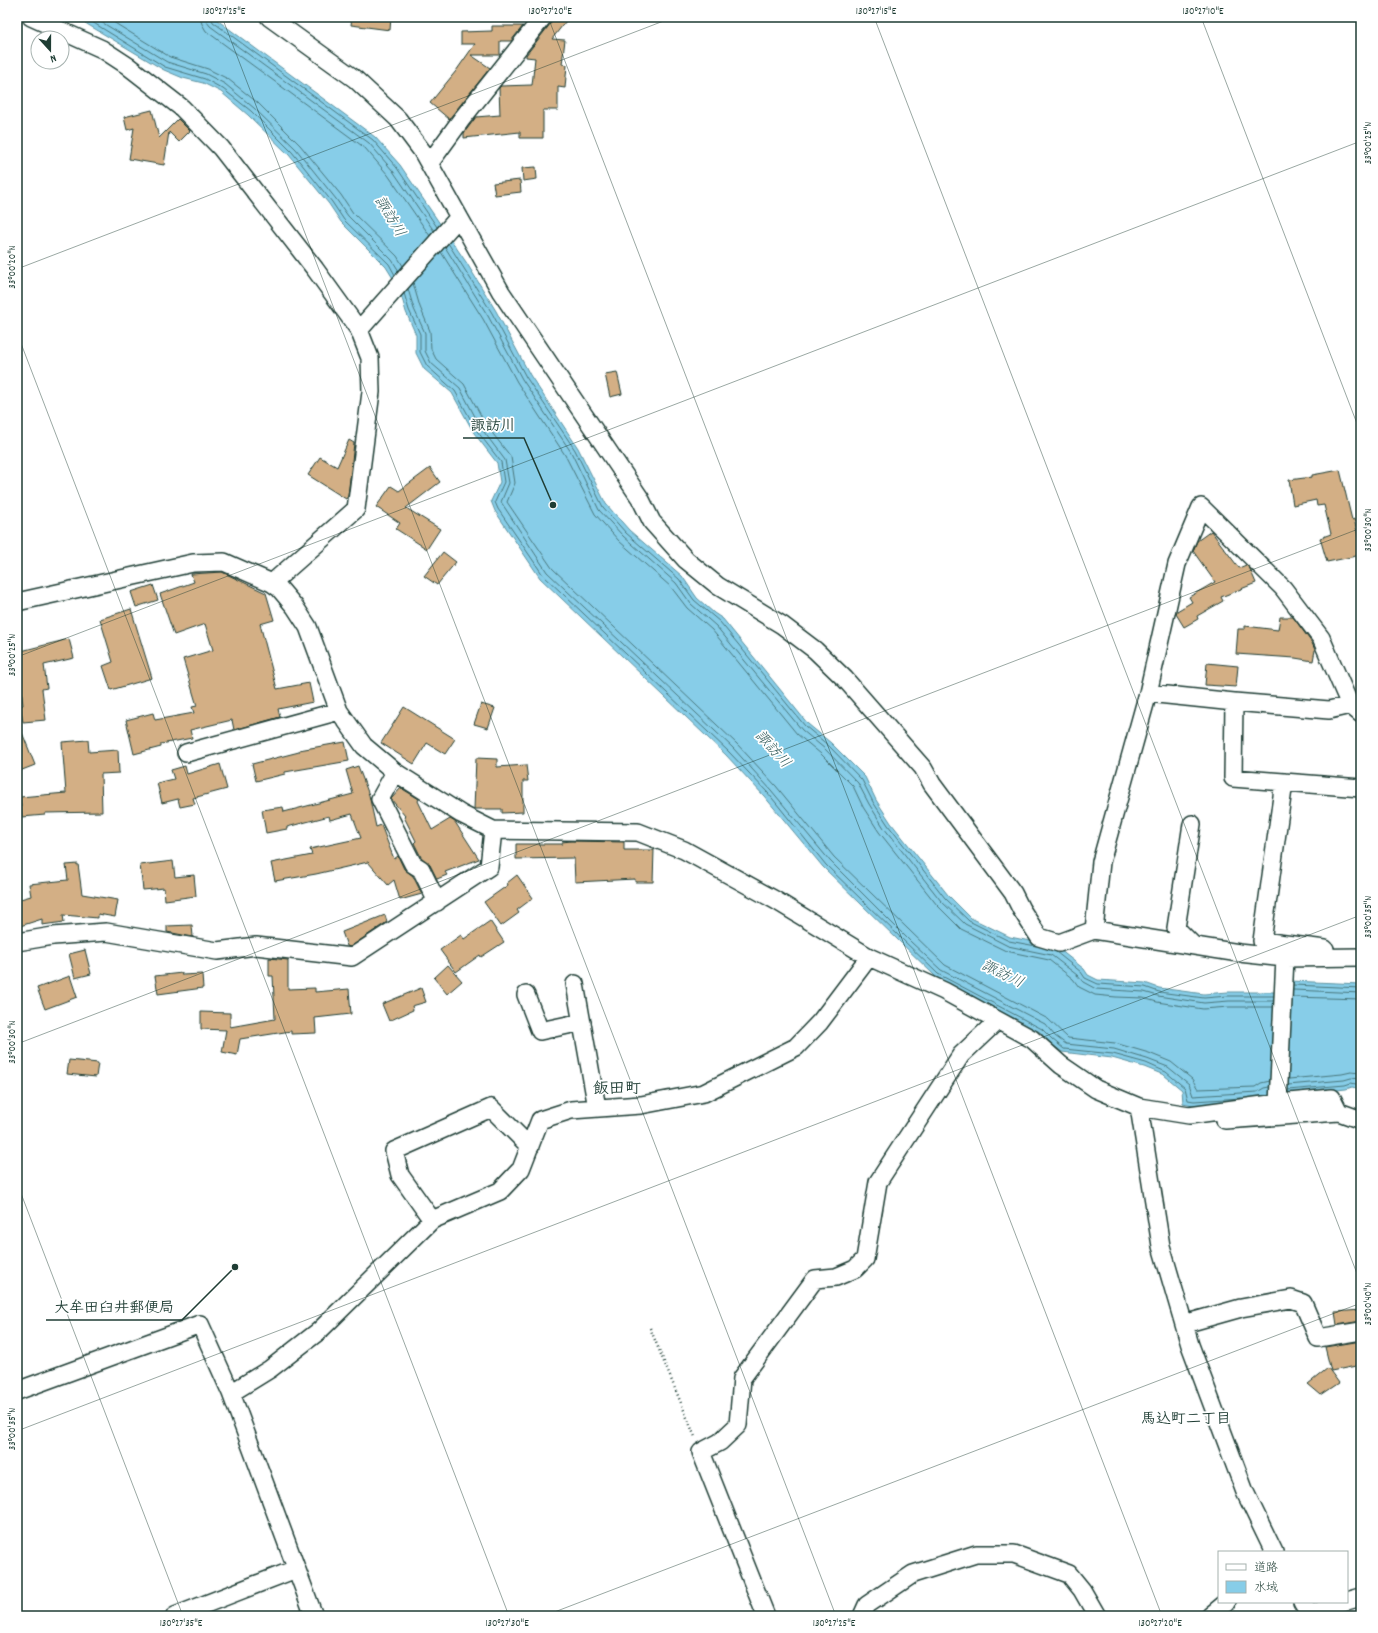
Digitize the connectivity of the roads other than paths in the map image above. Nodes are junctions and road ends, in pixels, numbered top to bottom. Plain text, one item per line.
1 (31, 17) edge
2 (269, 17) edge
3 (544, 17) edge
4 (429, 164) junction
5 (459, 217) junction
6 (364, 325) junction
7 (272, 583) junction
8 (17, 602) edge
9 (1148, 693) junction
10 (1234, 702) junction
11 (1356, 710) edge
12 (339, 711) junction
13 (186, 752) dead end
14 (395, 772) junction
15 (1284, 782) junction
16 (1361, 788) edge
17 (1192, 824) dead end
18 (493, 830) junction
19 (437, 902) junction
20 (1094, 930) junction
21 (17, 942) edge
22 (1194, 946) junction
23 (869, 957) junction
24 (1361, 957) edge
25 (1331, 958) junction
26 (1284, 962) junction
27 (575, 984) dead end
28 (526, 995) dead end
29 (998, 1021) junction
30 (582, 1022) junction
31 (1277, 1100) junction
32 (1139, 1107) junction
33 (597, 1108) junction
34 (1339, 1112) junction
35 (1189, 1115) junction
36 (1361, 1120) edge
37 (530, 1147) junction
38 (432, 1220) junction
39 (1184, 1324) junction
40 (1361, 1331) edge
41 (17, 1391) edge
42 (231, 1393) junction
43 (1274, 1551) edge
44 (296, 1569) junction
45 (1361, 1597) edge
46 (1348, 1601) edge
47 (1226, 1603) edge
48 (1341, 1603) edge
49 (1307, 1611) edge
50 (175, 1616) edge
51 (314, 1616) edge
52 (766, 1616) edge
53 (862, 1616) edge
54 (1097, 1616) edge
55 (1210, 1616) edge

1 - 6 street
2 - 4 street
3 - 4 street
4 - 5 street
5 - 6 street
5 - 20 street
6 - 7 street
7 - 8 street
7 - 12 street
9 - 10 street
9 - 11 street
9 - 20 street
10 - 11 street
10 - 15 street
12 - 13 street
12 - 14 street
14 - 18 street
14 - 19 street
15 - 16 street
15 - 25 street
17 - 22 street
18 - 19 street
18 - 23 street
19 - 21 street
20 - 22 street
22 - 26 street
23 - 29 street
23 - 33 street
24 - 25 street
25 - 26 street
26 - 31 street
27 - 30 street
28 - 30 street
29 - 32 street
29 - 52 street
30 - 33 street
31 - 34 street
31 - 35 street
32 - 35 street
32 - 39 street
33 - 37 street
34 - 35 street
34 - 36 street
37 - 38 street
37 - 38 street
38 - 42 street
39 - 40 street
39 - 43 street
41 - 42 street
42 - 44 street
44 - 50 street
44 - 51 street
45 - 46 street
47 - 55 street
48 - 49 street
53 - 54 street

